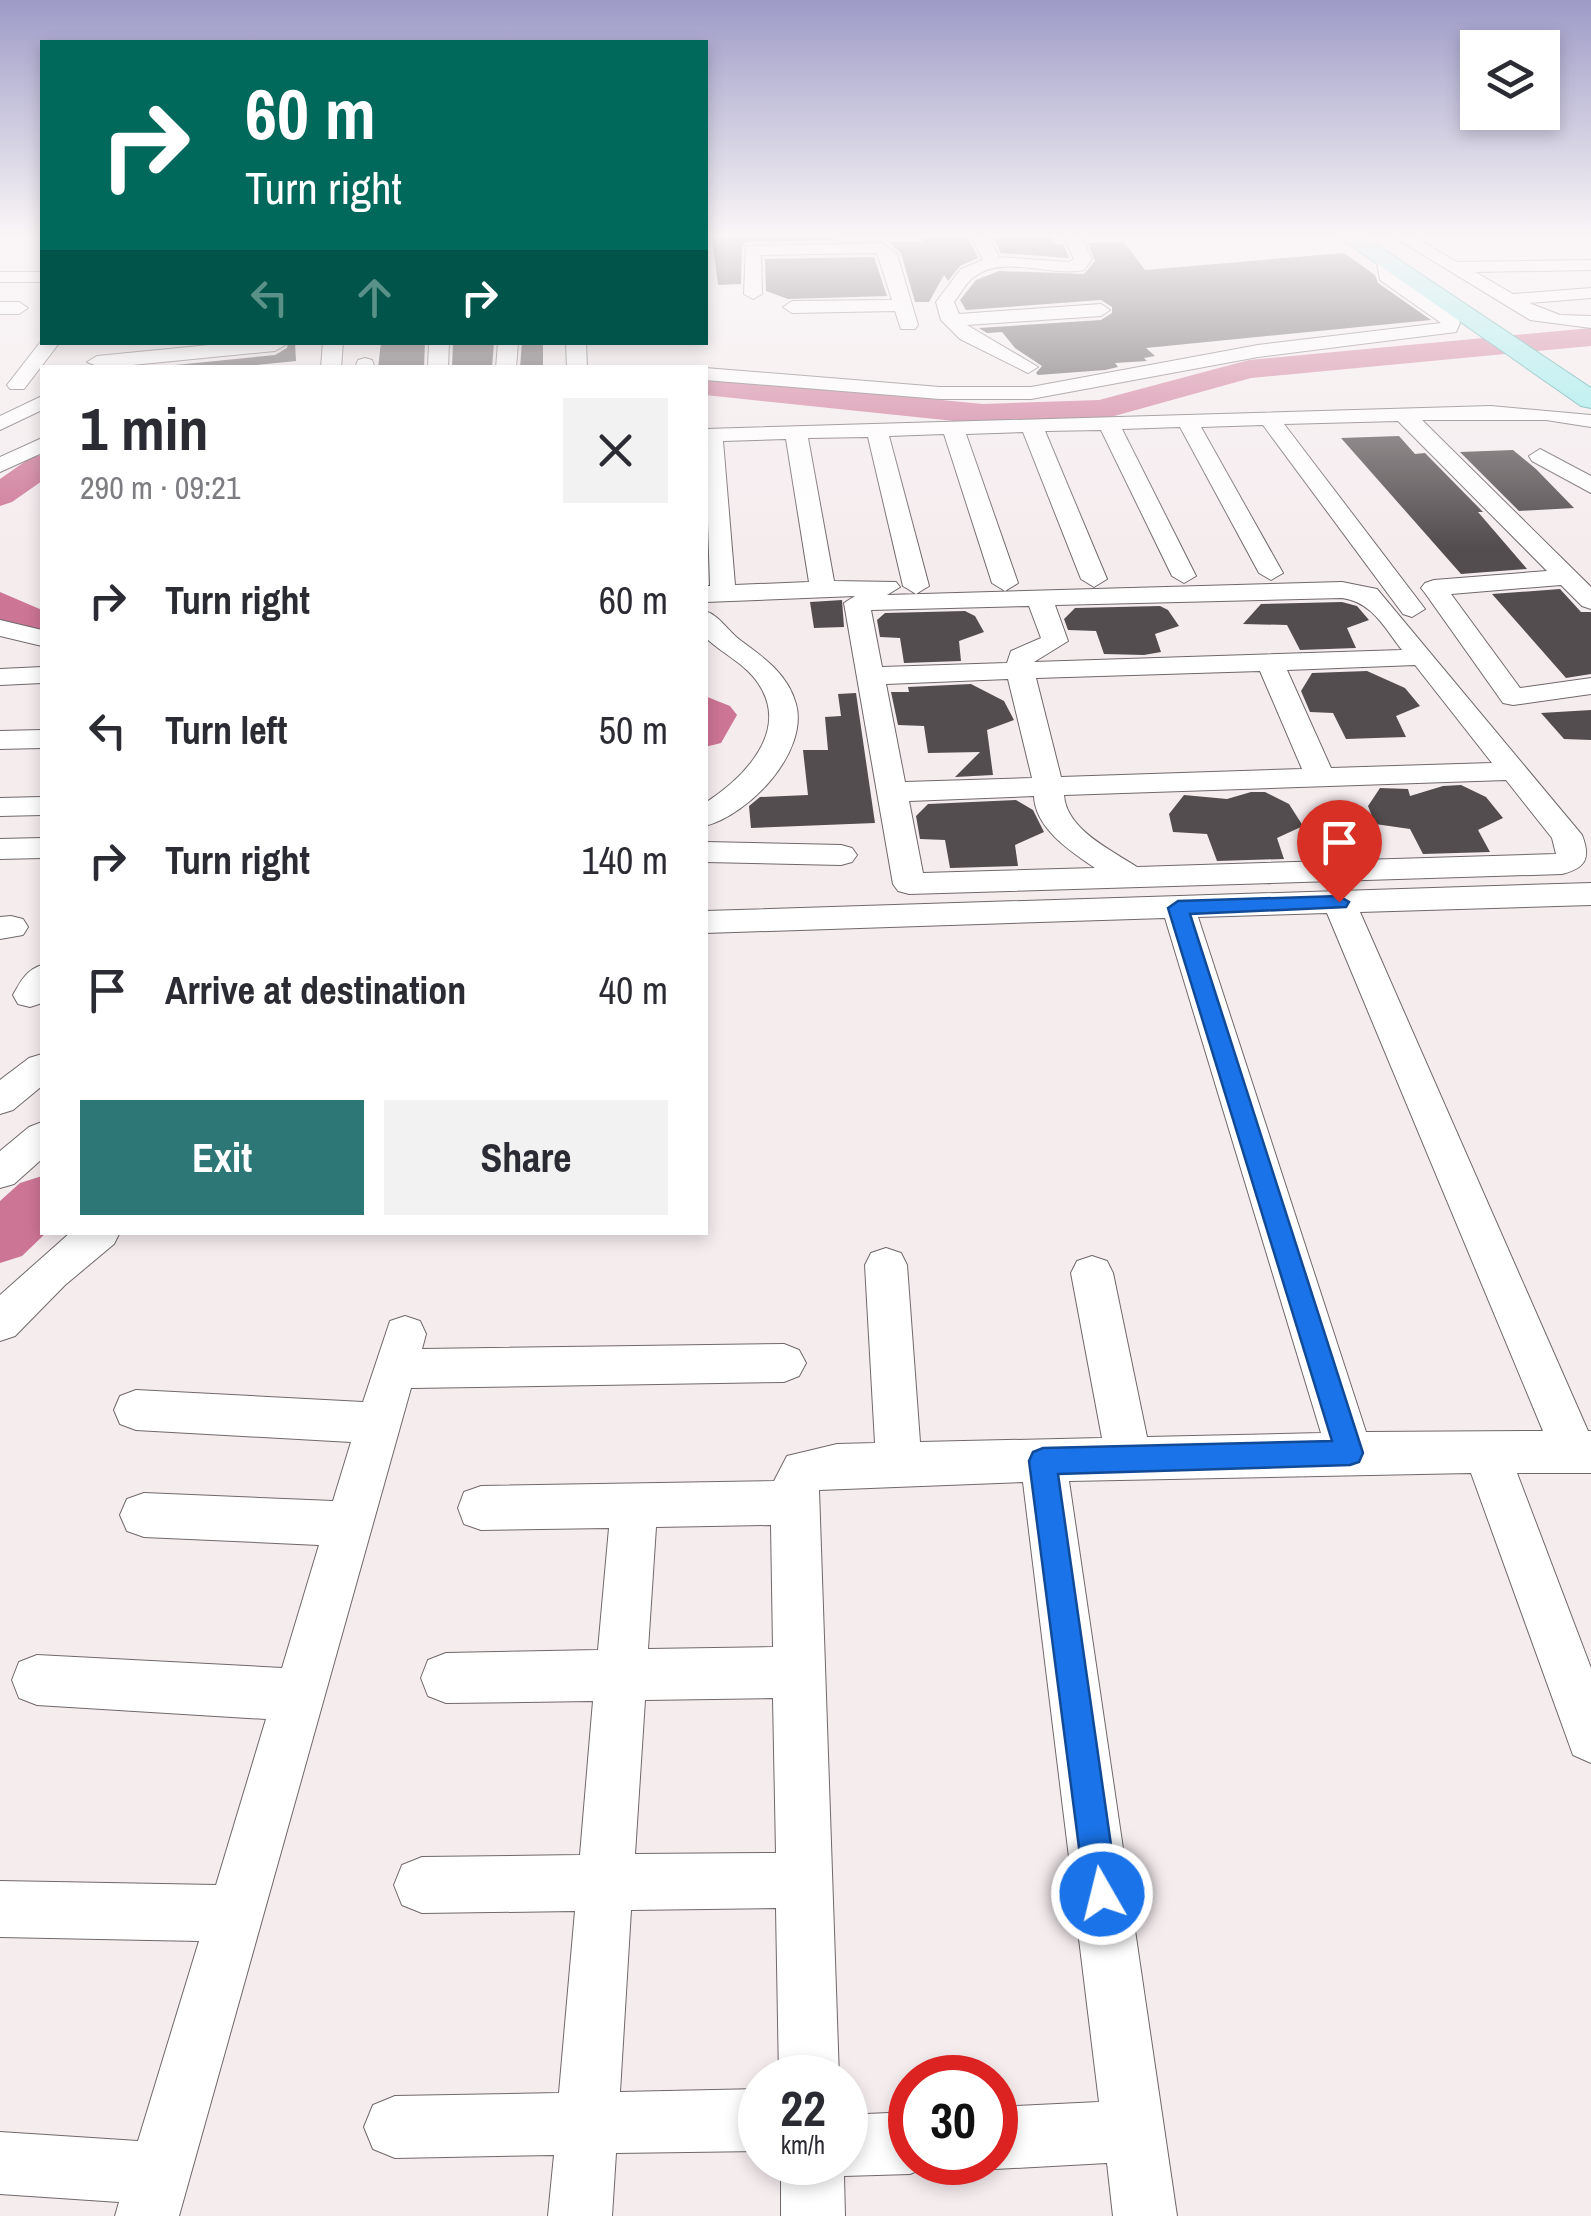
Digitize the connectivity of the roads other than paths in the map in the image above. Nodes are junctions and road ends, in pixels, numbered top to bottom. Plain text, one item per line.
1 (976, 340) edge
2 (1346, 340) edge
3 (1503, 340) edge
4 (1555, 340) edge
5 (1560, 344) dead end
6 (48, 345) edge
7 (110, 345) edge
8 (254, 345) edge
9 (193, 348) edge
10 (1049, 350) dead end
11 (999, 353) junction
12 (94, 365) edge
13 (1028, 367) dead end
14 (708, 374) edge
15 (40, 384) edge
16 (8, 386) edge
17 (1591, 400) edge
18 (40, 403) edge
19 (1404, 415) junction
20 (1269, 419) junction
21 (1591, 421) edge
22 (1188, 422) junction
23 (0, 424) edge
24 (1109, 424) junction
25 (1032, 426) junction
26 (953, 428) junction
27 (877, 431) junction
28 (796, 434) junction
29 (708, 435) edge
30 (40, 446) edge
31 (1540, 456) dead end
32 (0, 465) edge
33 (1591, 486) edge
34 (1308, 572) dead end
35 (1272, 573) junction
36 (1184, 576) junction
37 (1566, 577) junction
38 (1094, 580) junction
39 (1005, 582) junction
40 (916, 586) junction
41 (823, 589) junction
42 (714, 594) edge
43 (1040, 600) junction
44 (1591, 601) edge
45 (708, 624) edge
46 (0, 628) edge
47 (40, 638) edge
48 (1422, 657) junction
49 (1270, 662) junction
50 (1020, 670) junction
51 (0, 676) edge
52 (40, 676) edge
53 (871, 676) junction
54 (1591, 686) edge
55 (1499, 698) junction
56 (40, 739) edge
57 (0, 740) edge
58 (1320, 778) junction
59 (1530, 779) junction
60 (1048, 787) junction
61 (892, 792) junction
62 (40, 806) edge
63 (0, 807) edge
64 (708, 815) edge
65 (1591, 829) edge
66 (40, 848) edge
67 (0, 849) edge
68 (708, 852) edge
69 (841, 855) dead end
70 (1130, 877) junction
71 (1591, 894) edge
72 (1339, 902) junction
73 (1178, 908) junction
74 (708, 922) edge
75 (40, 1069) edge
76 (0, 1100) edge
77 (40, 1139) edge
78 (0, 1173) edge
79 (96, 1235) edge
80 (886, 1265) dead end
81 (1092, 1272) dead end
82 (0, 1323) edge
83 (784, 1363) dead end
84 (136, 1410) dead end
85 (379, 1424) junction
86 (1582, 1452) edge
87 (1350, 1453) junction
88 (1487, 1455) junction
89 (1129, 1459) junction
90 (1043, 1461) junction
91 (899, 1464) junction
92 (794, 1503) junction
93 (634, 1506) junction
94 (481, 1508) dead end
95 (144, 1514) dead end
96 (349, 1524) junction
97 (798, 1672) junction
98 (621, 1675) junction
99 (446, 1678) dead end
100 (36, 1680) dead end
101 (299, 1696) junction
102 (1587, 1713) edge
103 (804, 1880) junction
104 (606, 1882) junction
105 (422, 1885) dead end
106 (0, 1909) edge
107 (235, 1914) junction
108 (809, 2055) edge
109 (738, 2120) edge
110 (587, 2123) junction
111 (395, 2127) dead end
112 (1134, 2131) junction
113 (1018, 2137) edge
114 (0, 2162) edge
115 (812, 2185) edge
116 (154, 2195) edge
117 (580, 2216) edge
118 (813, 2216) edge
119 (1145, 2216) edge

1 - 11 street
2 - 14 street
3 - 17 main road
4 - 5 main road
6 - 16 street
7 - 12 street
8 - 9 street
9 - 12 street
10 - 11 street
11 - 13 street
15 - 16 street
18 - 23 street
19 - 20 street
19 - 21 street
19 - 37 street
20 - 22 street
20 - 55 street
22 - 24 street
22 - 35 street
24 - 25 street
24 - 36 street
25 - 26 street
25 - 38 street
26 - 27 street
26 - 39 street
27 - 28 street
27 - 40 street
28 - 29 street
28 - 41 street
29 - 42 street
30 - 32 street
31 - 33 street
34 - 35 street
35 - 36 street
36 - 38 street
37 - 44 street
37 - 55 street
38 - 39 street
39 - 40 street
40 - 41 street
41 - 42 street
43 - 48 street
43 - 50 street
43 - 53 street
45 - 64 street
46 - 47 street
48 - 49 street
48 - 59 street
49 - 50 street
49 - 58 street
50 - 53 street
50 - 60 street
51 - 52 street
53 - 61 street
54 - 55 street
55 - 59 street
56 - 57 street
58 - 59 street
58 - 60 street
59 - 65 street
59 - 70 street
60 - 61 street
60 - 70 street
61 - 70 street
62 - 63 street
66 - 67 street
68 - 69 street
71 - 72 street
72 - 73 street
72 - 86 street
73 - 74 street
73 - 87 street
75 - 76 street
77 - 78 street
79 - 82 street
80 - 91 street
81 - 89 street
83 - 85 street
84 - 85 street
85 - 96 street
86 - 88 street
87 - 88 street
87 - 89 street
88 - 102 street
89 - 90 street
90 - 91 street
90 - 112 street
91 - 92 street
92 - 93 street
92 - 97 street
93 - 94 street
93 - 98 street
95 - 96 street
96 - 101 street
97 - 98 street
97 - 103 street
98 - 99 street
98 - 104 street
100 - 101 street
101 - 107 street
103 - 104 street
103 - 108 street
104 - 105 street
104 - 110 street
106 - 107 street
107 - 116 street
109 - 110 street
110 - 111 street
110 - 117 street
112 - 113 street
112 - 119 street
114 - 116 street
115 - 118 street

